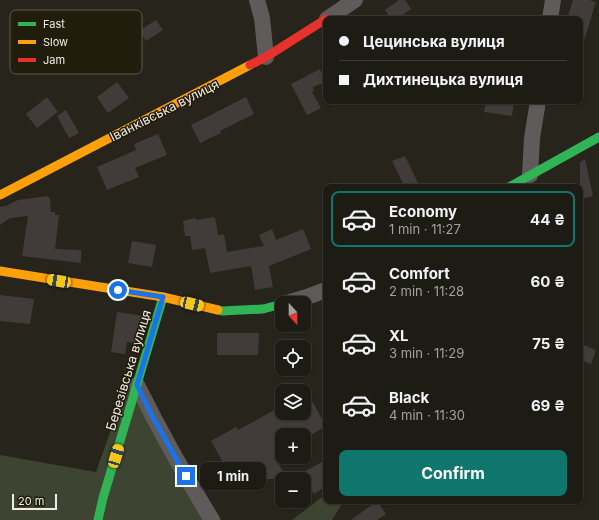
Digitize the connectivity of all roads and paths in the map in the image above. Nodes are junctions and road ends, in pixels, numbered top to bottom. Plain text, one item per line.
1 (257, 0) edge
2 (354, 0) edge
3 (553, 0) edge
4 (330, 16) edge
5 (550, 16) edge
6 (323, 21) edge
7 (266, 57) junction
8 (538, 104) edge
9 (599, 137) edge
10 (530, 175) junction
11 (514, 184) edge
12 (0, 195) edge
13 (0, 271) edge
14 (323, 291) edge
15 (310, 296) edge
16 (163, 297) junction
17 (275, 306) edge
18 (137, 385) junction
19 (98, 520) edge
20 (212, 520) edge

1 - 7 street
2 - 4 street, Іванківська вулиця
3 - 5 street
6 - 7 street, Іванківська вулиця
7 - 12 street, Іванківська вулиця
8 - 10 street
9 - 10 street
10 - 11 street
13 - 16 street
14 - 15 street
16 - 17 street
16 - 18 street, Березівська вулиця
18 - 19 street, Березівська вулиця
18 - 20 street

